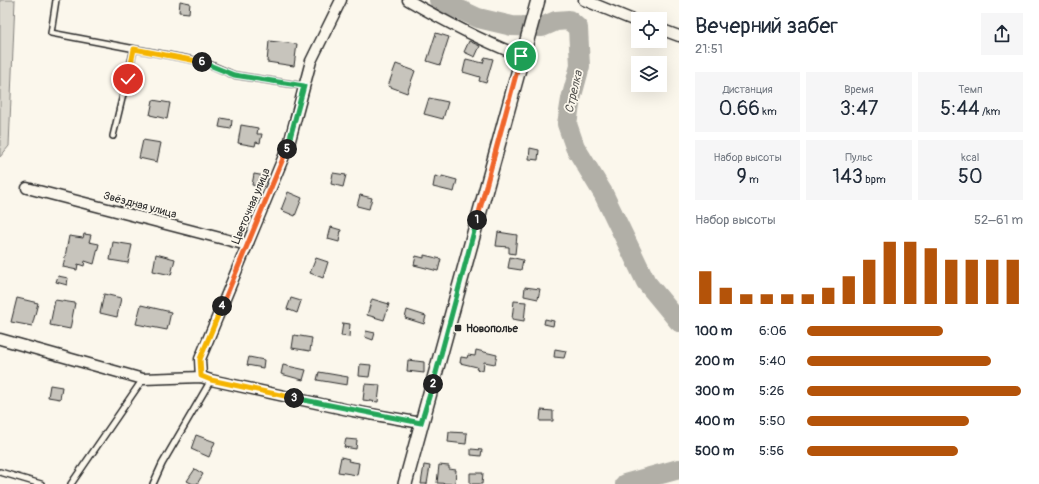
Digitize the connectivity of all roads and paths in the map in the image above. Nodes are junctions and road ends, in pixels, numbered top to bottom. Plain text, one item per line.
1 (56, 0) edge
2 (341, 0) edge
3 (408, 0) edge
4 (584, 0) edge
5 (536, 6) edge
6 (631, 19) edge
7 (667, 32) edge
8 (679, 36) edge
9 (134, 49) junction
10 (521, 56) junction
11 (304, 86) junction
12 (114, 136) dead end
13 (27, 188) dead end
14 (247, 245) junction
15 (0, 339) edge
16 (201, 376) junction
17 (143, 379) junction
18 (211, 380) junction
19 (421, 423) junction
20 (0, 472) edge
21 (41, 484) edge
22 (72, 484) edge
23 (153, 484) edge
24 (405, 484) edge

1 - 9 lane
2 - 11 street, Цветочная улица
3 - 10 street
4 - 6 street
5 - 10 main road
7 - 8 street
9 - 11 lane
9 - 12 lane
10 - 19 main road
11 - 14 street, Цветочная улица
13 - 14 street, Звёздная улица
14 - 16 street, Цветочная улица
15 - 17 street
16 - 17 street
16 - 18 street
17 - 22 lane
18 - 19 street
18 - 23 lane
19 - 24 main road
20 - 21 lane

